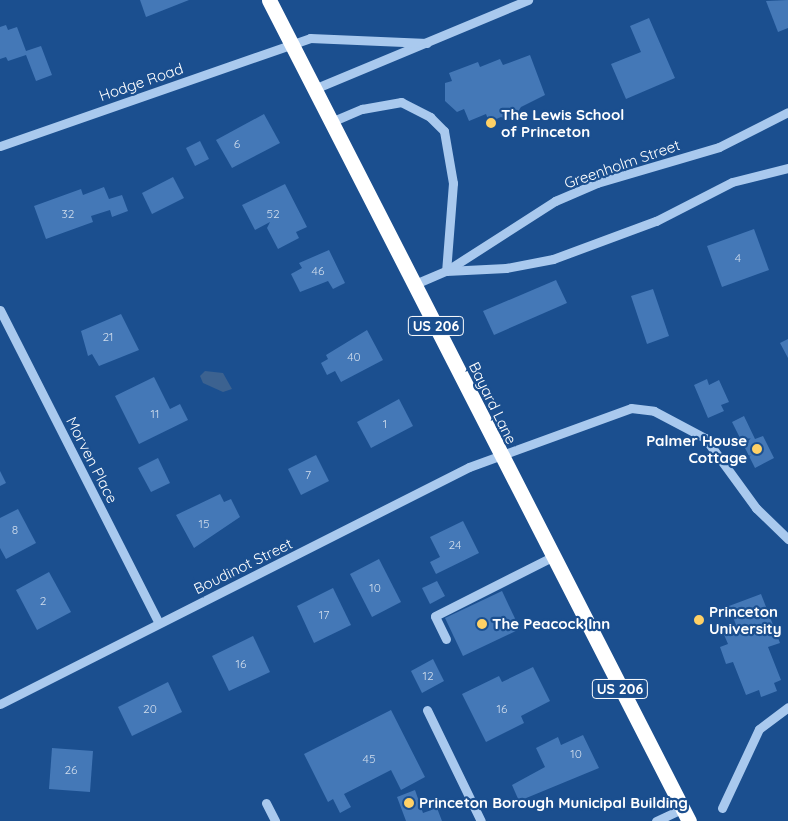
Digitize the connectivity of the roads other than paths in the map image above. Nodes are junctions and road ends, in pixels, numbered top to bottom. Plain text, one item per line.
1 (269, 0) edge
2 (528, 0) edge
3 (292, 43) junction
4 (427, 43) junction
5 (314, 89) junction
6 (788, 112) edge
7 (331, 122) junction
8 (0, 146) edge
9 (788, 168) edge
10 (446, 270) junction
11 (415, 284) junction
12 (0, 310) edge
13 (499, 454) junction
14 (788, 539) edge
15 (552, 557) junction
16 (159, 623) junction
17 (446, 639) dead end
18 (0, 704) edge
19 (788, 707) edge
20 (427, 710) dead end
21 (266, 802) dead end
22 (722, 808) dead end
23 (685, 815) edge
24 (275, 821) edge
25 (480, 821) edge
26 (656, 821) edge

1 - 3 highway, Bayard Lane / US 206
2 - 4 street
3 - 4 street, Hodge Road
3 - 5 highway, Bayard Lane / US 206
3 - 8 street, Hodge Road
4 - 5 street
5 - 7 highway, Bayard Lane / US 206
6 - 10 street, Greenholm Street
7 - 10 street
7 - 11 highway, Bayard Lane / US 206
9 - 10 street, Greenholm Street
10 - 11 street, Greenholm Street
11 - 13 highway, Bayard Lane / US 206
12 - 16 street, Morven Place
13 - 14 street, Boudinot Street
13 - 15 highway, Bayard Lane / US 206
13 - 16 street, Boudinot Street
15 - 17 street
15 - 23 highway, Bayard Lane / US 206
16 - 18 street, Boudinot Street
19 - 22 street
20 - 25 street
21 - 24 street
23 - 26 street

